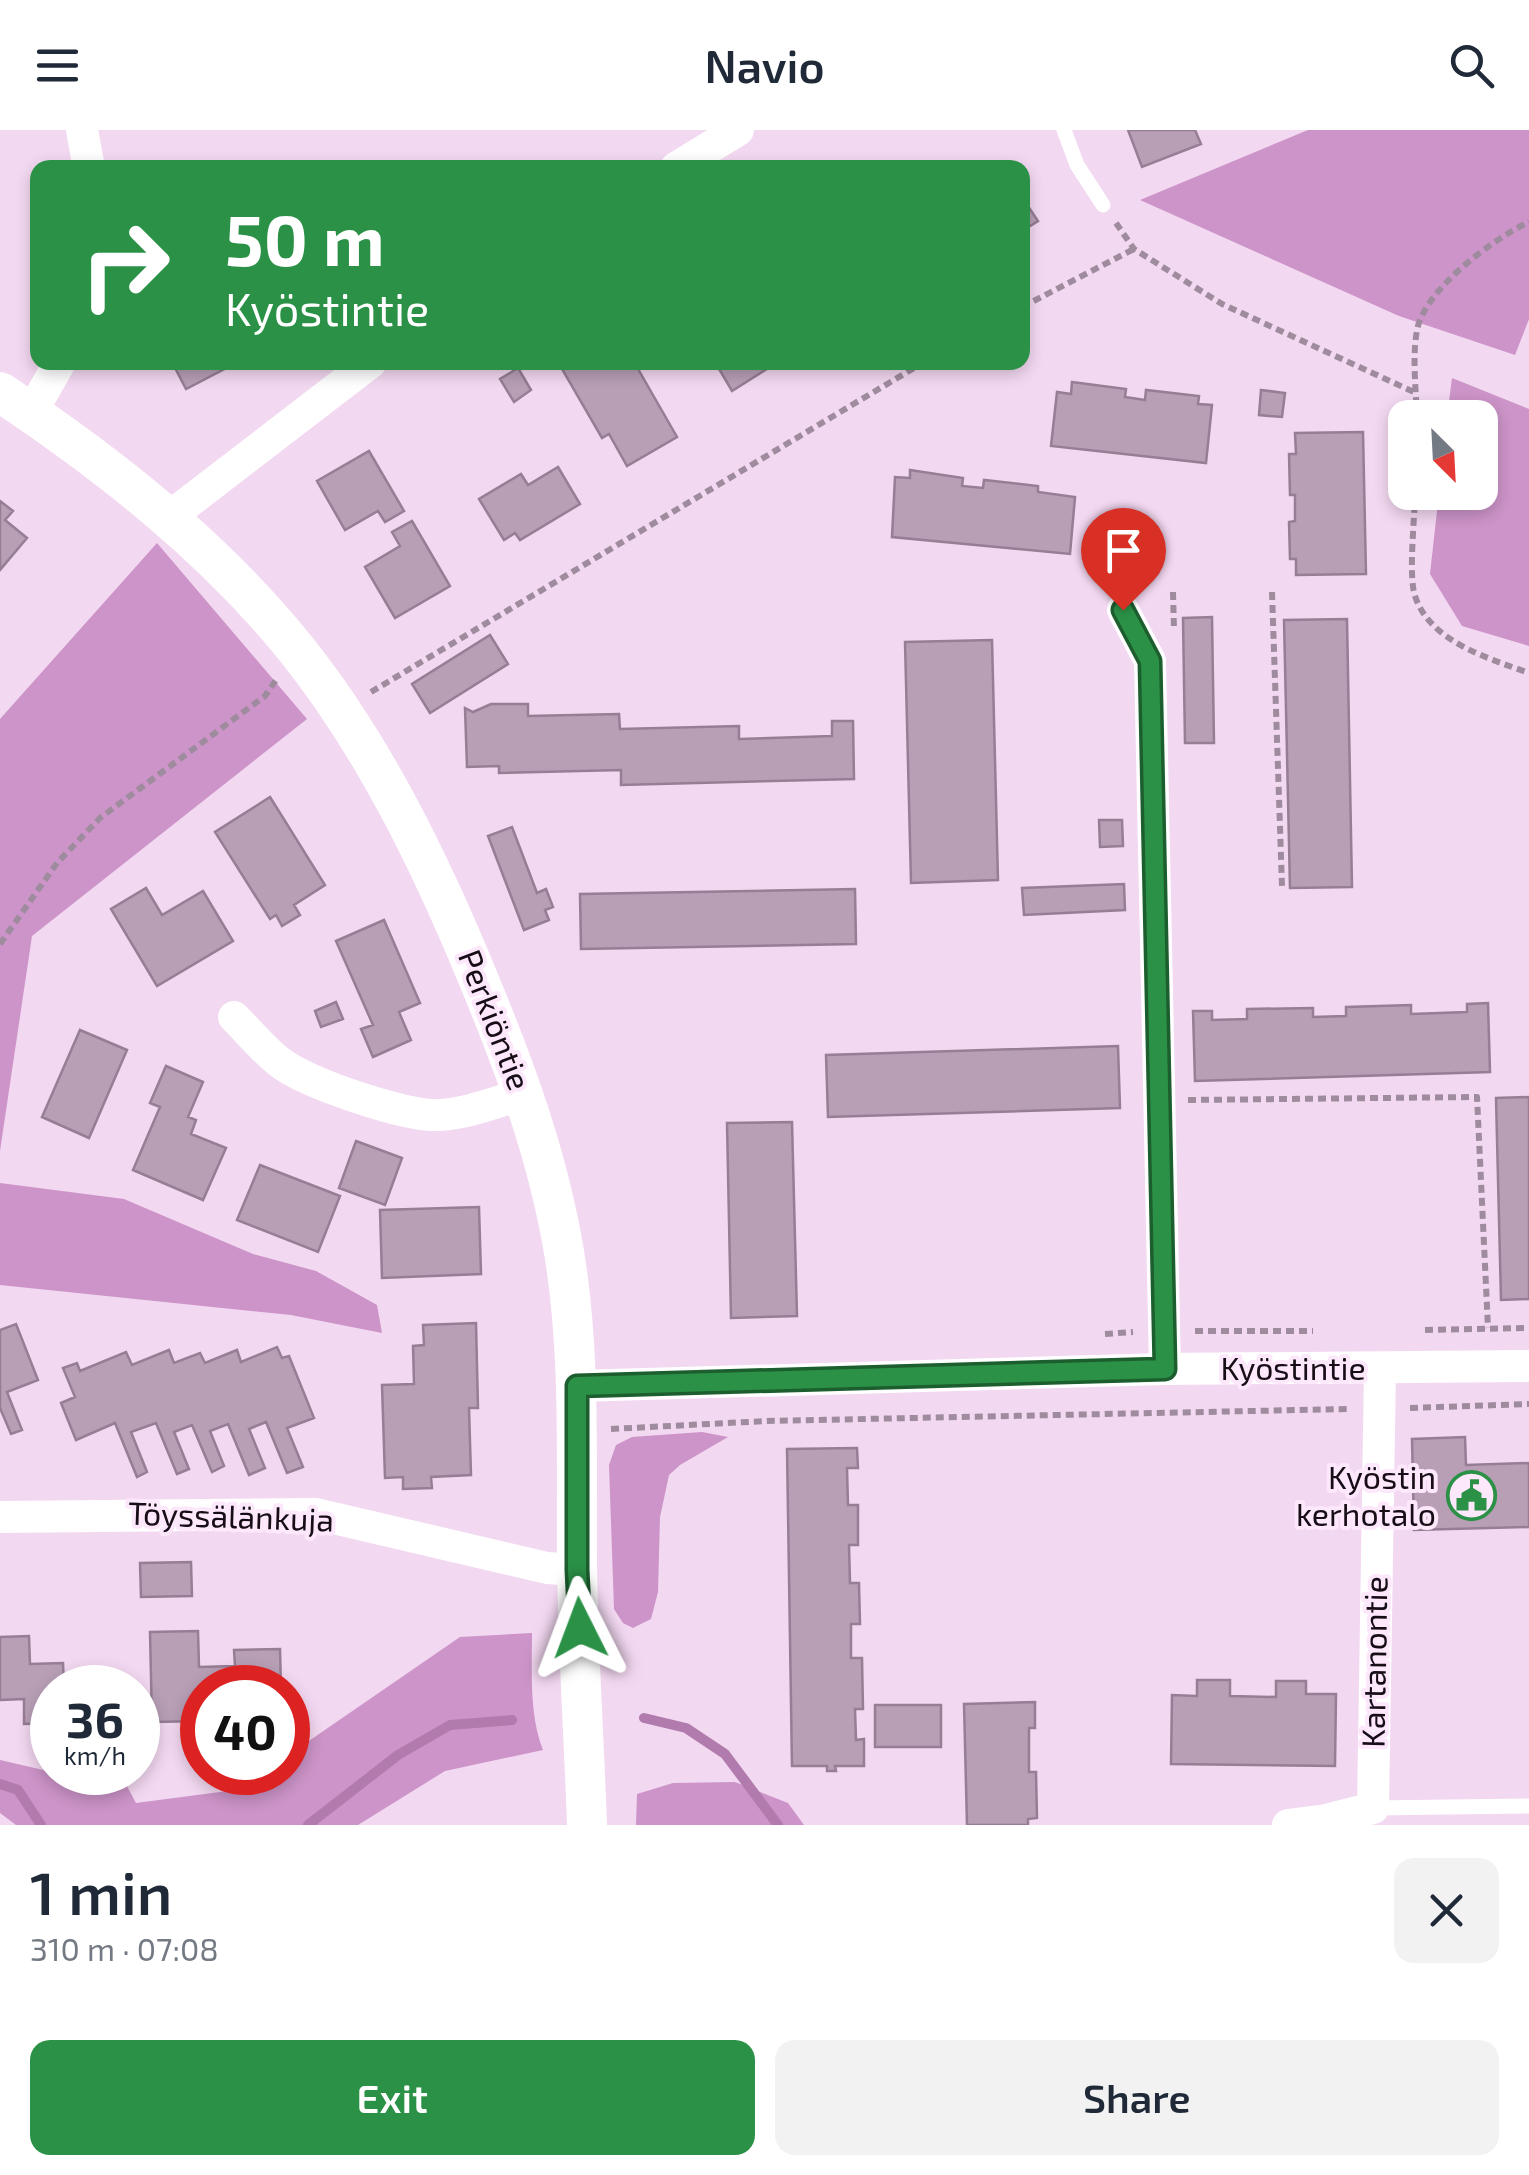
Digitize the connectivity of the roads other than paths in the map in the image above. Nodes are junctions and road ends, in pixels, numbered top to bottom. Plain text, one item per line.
1 (82, 130) edge
2 (738, 130) edge
3 (1064, 130) edge
4 (88, 160) edge
5 (689, 160) edge
6 (1103, 205) road end
7 (51, 370) edge
8 (361, 370) edge
9 (16, 402) edge
10 (168, 518) junction
11 (1123, 610) dead end
12 (234, 1017) dead end
13 (524, 1094) junction
14 (1529, 1366) edge
15 (1380, 1368) junction
16 (1165, 1369) junction
17 (592, 1385) junction
18 (0, 1517) edge
19 (577, 1570) junction
20 (1528, 1806) edge
21 (1372, 1816) edge
22 (586, 1825) edge
23 (1288, 1825) edge
24 (1525, 1825) edge

1 - 4 street
2 - 5 street
3 - 6 lane
7 - 9 street
8 - 10 street
9 - 10 street, Perkiöntie
10 - 13 street, Perkiöntie
11 - 16 street
12 - 13 street
13 - 17 street, Perkiöntie
14 - 15 street, Kyöstintie
15 - 16 street, Kyöstintie
15 - 21 street, Kartanontie
16 - 17 street, Kyöstintie
17 - 19 street, Perkiöntie
18 - 19 street, Töyssälänkuja
19 - 22 street, Perkiöntie
20 - 21 lane
20 - 24 lane
21 - 23 street

